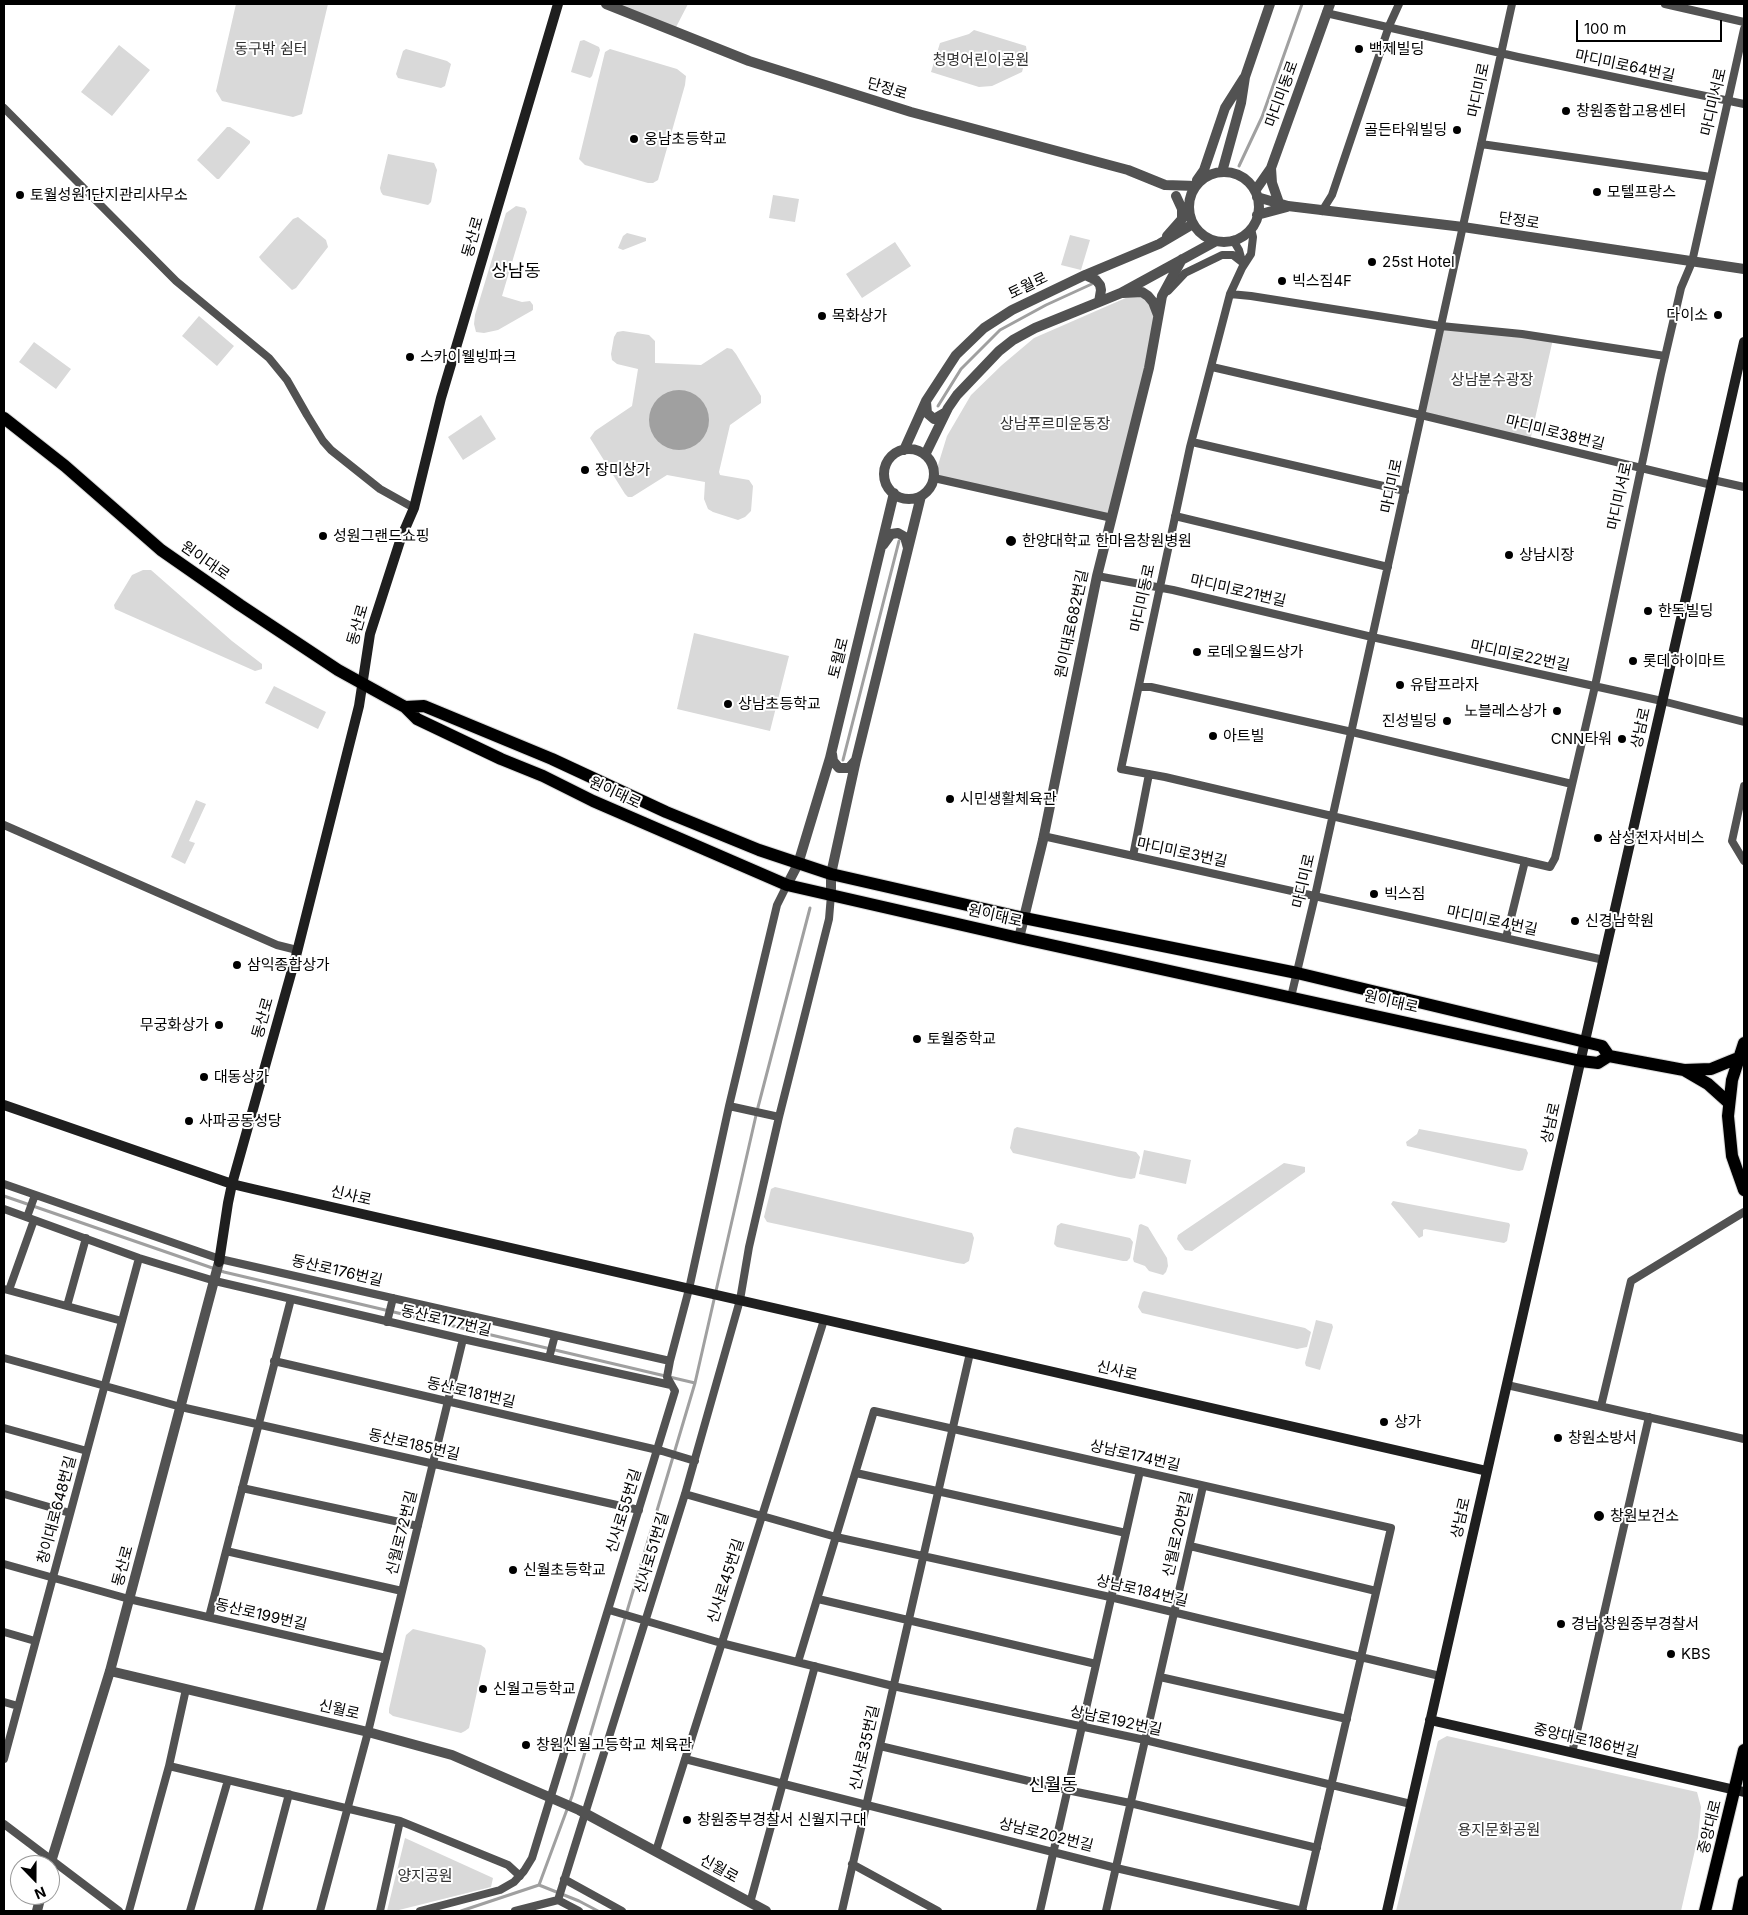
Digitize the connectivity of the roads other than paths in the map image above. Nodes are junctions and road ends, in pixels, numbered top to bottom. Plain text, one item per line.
1 (558, 4) edge
2 (606, 4) edge
3 (1270, 4) edge
4 (1399, 4) edge
5 (1512, 4) edge
6 (1665, 4) edge
7 (1328, 8) edge
8 (1744, 22) edge
9 (1389, 26) junction
10 (1744, 29) edge
11 (1501, 54) junction
12 (1244, 77) junction
13 (1728, 101) junction
14 (1744, 104) edge
15 (4, 108) edge
16 (1481, 144) junction
17 (1271, 168) junction
18 (1222, 172) junction
19 (1711, 177) junction
20 (1165, 185) junction
21 (1194, 186) junction
22 (1256, 194) junction
23 (1176, 196) junction
24 (1283, 205) junction
25 (1189, 206) junction
26 (1322, 211) junction
27 (1257, 215) junction
28 (1193, 224) junction
29 (1463, 228) junction
30 (1251, 229) junction
31 (1233, 240) junction
32 (1216, 241) junction
33 (1159, 244) junction
34 (1182, 260) junction
35 (1692, 262) junction
36 (1242, 265) junction
37 (1744, 269) edge
38 (1085, 275) junction
39 (1121, 293) junction
40 (1230, 294) junction
41 (1099, 302) junction
42 (1159, 311) junction
43 (1441, 326) junction
44 (1744, 342) edge
45 (1666, 356) junction
46 (1212, 367) junction
47 (926, 401) junction
48 (946, 412) junction
49 (1421, 415) junction
50 (4, 418) edge
51 (1192, 442) junction
52 (904, 450) junction
53 (925, 455) junction
54 (1640, 468) junction
55 (934, 478) junction
56 (1712, 482) junction
57 (1744, 488) edge
58 (1405, 491) junction
59 (894, 494) junction
60 (921, 496) junction
61 (414, 508) junction
62 (1175, 516) junction
63 (1112, 518) junction
64 (882, 546) junction
65 (909, 549) junction
66 (1388, 567) junction
67 (1097, 576) junction
68 (1161, 588) junction
69 (1372, 637) junction
70 (362, 684) junction
71 (1595, 686) junction
72 (1139, 688) junction
73 (1662, 701) junction
74 (405, 707) junction
75 (1744, 722) edge
76 (1352, 732) junction
77 (832, 751) junction
78 (856, 760) junction
79 (1150, 774) junction
80 (1572, 784) junction
81 (1744, 786) edge
82 (1333, 816) junction
83 (4, 825) edge
84 (1043, 836) junction
85 (1134, 856) junction
86 (1525, 861) junction
87 (1744, 861) edge
88 (798, 864) junction
89 (831, 874) junction
90 (788, 884) junction
91 (831, 895) junction
92 (1315, 896) junction
93 (1024, 918) junction
94 (1019, 938) junction
95 (1506, 938) junction
96 (297, 950) junction
97 (1604, 960) junction
98 (1297, 973) junction
99 (1291, 998) junction
100 (1585, 1041) junction
101 (1744, 1043) edge
102 (1609, 1056) junction
103 (1738, 1058) junction
104 (1581, 1061) junction
105 (1684, 1070) junction
106 (1728, 1102) junction
107 (4, 1105) edge
108 (729, 1106) junction
109 (779, 1117) junction
110 (4, 1184) edge
111 (232, 1184) junction
112 (1744, 1190) edge
113 (34, 1197) junction
114 (4, 1209) edge
115 (1744, 1212) edge
116 (29, 1217) junction
117 (86, 1238) junction
118 (139, 1258) junction
119 (220, 1261) junction
120 (215, 1279) junction
121 (7, 1289) edge
122 (693, 1290) junction
123 (291, 1299) junction
124 (392, 1300) junction
125 (740, 1300) junction
126 (67, 1306) junction
127 (388, 1319) junction
128 (824, 1320) junction
129 (122, 1321) junction
130 (555, 1337) junction
131 (463, 1339) junction
132 (970, 1353) junction
133 (549, 1357) junction
134 (4, 1358) edge
135 (274, 1361) junction
136 (670, 1363) junction
137 (671, 1385) junction
138 (1507, 1385) junction
139 (105, 1386) junction
140 (448, 1402) junction
141 (1601, 1406) junction
142 (182, 1407) junction
143 (1649, 1417) junction
144 (258, 1424) junction
145 (4, 1428) edge
146 (953, 1429) junction
147 (1744, 1439) edge
148 (87, 1451) junction
149 (660, 1451) junction
150 (692, 1460) junction
151 (433, 1463) junction
152 (1140, 1471) junction
153 (1487, 1471) junction
154 (856, 1473) junction
155 (1203, 1486) junction
156 (242, 1488) junction
157 (938, 1491) junction
158 (4, 1494) edge
159 (685, 1494) junction
160 (639, 1510) junction
161 (70, 1513) junction
162 (761, 1517) junction
163 (418, 1526) junction
164 (1126, 1533) junction
165 (836, 1537) junction
166 (1190, 1546) junction
167 (226, 1551) junction
168 (923, 1557) junction
169 (4, 1564) edge
170 (53, 1578) junction
171 (402, 1591) junction
172 (1376, 1591) junction
173 (1110, 1597) junction
174 (129, 1599) junction
175 (818, 1599) junction
176 (611, 1610) junction
177 (1174, 1612) junction
178 (209, 1617) junction
179 (908, 1619) junction
180 (643, 1620) junction
181 (4, 1632) edge
182 (35, 1641) junction
183 (721, 1643) junction
184 (1361, 1657) junction
185 (386, 1658) junction
186 (798, 1662) junction
187 (1096, 1664) junction
188 (815, 1666) junction
189 (110, 1671) junction
190 (1440, 1676) junction
191 (1160, 1677) junction
192 (893, 1686) junction
193 (186, 1689) junction
194 (4, 1702) edge
195 (18, 1706) junction
196 (1347, 1718) junction
197 (1430, 1720) junction
198 (1082, 1728) junction
199 (368, 1732) junction
200 (1145, 1740) junction
201 (880, 1746) junction
202 (1744, 1750) edge
203 (1572, 1753) junction
204 (4, 1759) edge
205 (685, 1759) junction
206 (169, 1766) junction
207 (228, 1780) junction
208 (782, 1784) junction
209 (1332, 1786) junction
210 (1068, 1790) junction
211 (1740, 1791) edge
212 (289, 1794) junction
213 (553, 1799) junction
214 (1130, 1803) junction
215 (866, 1804) junction
216 (1411, 1804) junction
217 (348, 1808) junction
218 (582, 1811) junction
219 (400, 1821) junction
220 (4, 1824) edge
221 (1317, 1848) junction
222 (656, 1851) junction
223 (1054, 1851) junction
224 (41, 1855) edge
225 (53, 1855) edge
226 (852, 1864) junction
227 (1116, 1868) junction
228 (60, 1869) edge
229 (520, 1876) junction
230 (1744, 1882) edge
231 (563, 1883) junction
232 (558, 1899) junction
233 (750, 1903) junction
234 (119, 1911) edge
235 (128, 1911) edge
236 (190, 1911) edge
237 (258, 1911) edge
238 (320, 1911) edge
239 (380, 1911) edge
240 (423, 1911) edge
241 (515, 1911) edge
242 (578, 1911) edge
243 (622, 1911) edge
244 (766, 1911) edge
245 (842, 1911) edge
246 (938, 1911) edge
247 (1040, 1911) edge
248 (1106, 1911) edge
249 (1302, 1911) edge
250 (1387, 1911) edge
251 (1705, 1911) edge
252 (1738, 1911) edge

1 - 61 main road, 동산로
2 - 20 street, 단정로
3 - 12 street
4 - 9 street
5 - 11 street, 마디미로
6 - 8 street
7 - 9 street, 마디미로64번길
7 - 17 street, 마디미동로
9 - 11 street, 마디미로64번길
9 - 26 street
10 - 13 street, 마디미서로
11 - 13 street, 마디미로64번길
11 - 16 street, 마디미로
12 - 18 street
12 - 21 street
13 - 14 street, 마디미로64번길
13 - 19 street, 마디미서로
15 - 61 street
16 - 19 street
16 - 29 street, 마디미로
17 - 22 street, 마디미동로
17 - 24 street
18 - 21 street
18 - 22 street
19 - 35 street, 마디미서로
20 - 21 street, 단정로
20 - 23 street, 단정로
21 - 25 street
22 - 24 street, 단정로
22 - 27 street
23 - 25 street, 단정로
23 - 33 street
24 - 26 street, 단정로
24 - 27 street, 단정로
25 - 28 street
26 - 29 street, 단정로
27 - 30 street
28 - 32 street
28 - 33 street, 토월로
29 - 35 street, 단정로
29 - 43 street, 마디미로
30 - 31 street
30 - 36 street, 마디미동로
31 - 32 street
31 - 36 street
32 - 34 street
33 - 38 street, 토월로
34 - 39 street
34 - 42 street, 원이대로682번길
35 - 37 street, 단정로
35 - 45 street, 마디미서로
36 - 40 street, 마디미동로
36 - 42 street
38 - 41 street
38 - 47 street, 토월로
39 - 41 street
39 - 42 street
40 - 43 street
40 - 46 street, 마디미동로
41 - 48 street
42 - 63 street, 원이대로682번길
43 - 45 street
43 - 49 street, 마디미로
44 - 56 main road, 상남로
45 - 54 street, 마디미서로
46 - 49 street, 마디미로38번길
46 - 51 street, 마디미동로
47 - 48 street
47 - 52 street, 토월로
48 - 53 street
49 - 54 street, 마디미로38번길
49 - 58 street, 마디미로
50 - 70 main road, 원이대로
51 - 58 street
51 - 62 street, 마디미동로
52 - 53 street
52 - 59 street
53 - 55 street
54 - 56 street, 마디미로38번길
54 - 71 street, 마디미서로
55 - 60 street
55 - 63 street
56 - 57 street, 마디미로38번길
56 - 73 main road, 상남로
58 - 66 street, 마디미로
59 - 60 street
59 - 64 street, 토월로
60 - 65 street
61 - 70 main road, 동산로
62 - 66 street
62 - 68 street, 마디미동로
63 - 67 street, 원이대로682번길
64 - 65 street
64 - 77 street, 토월로
65 - 78 street
66 - 69 street, 마디미로
67 - 68 street, 마디미로21번길
67 - 84 street, 원이대로682번길
68 - 69 street, 마디미로21번길
68 - 72 street, 마디미동로
69 - 71 street, 마디미로22번길
69 - 76 street, 마디미로
70 - 74 main road, 원이대로
70 - 96 main road, 동산로
71 - 73 street, 마디미로22번길
71 - 80 street, 마디미서로
72 - 76 street
72 - 79 street, 마디미동로
73 - 75 street, 마디미로22번길
73 - 97 main road, 상남로
74 - 88 main road, 원이대로
74 - 90 main road, 원이대로
76 - 80 street
76 - 82 street, 마디미로
77 - 78 street
77 - 88 street, 토월로
78 - 89 street
79 - 82 street
79 - 85 street
80 - 86 street, 마디미서로
81 - 87 street
82 - 86 street
82 - 92 street, 마디미로
83 - 96 street
84 - 85 street, 마디미로3번길
84 - 93 street, 원이대로682번길
85 - 92 street, 마디미로3번길
86 - 95 street
88 - 89 main road, 원이대로
88 - 90 street, 토월로
89 - 91 street
89 - 93 main road, 원이대로
90 - 91 main road, 원이대로
90 - 108 street
91 - 94 main road, 원이대로
91 - 109 street, 신사로51번길
92 - 95 street, 마디미로4번길
92 - 98 street, 마디미로
93 - 94 street, 원이대로682번길
93 - 98 main road, 원이대로
94 - 99 main road, 원이대로
95 - 97 street, 마디미로4번길
96 - 111 main road, 동산로
97 - 100 main road, 상남로
98 - 99 street, 마디미로
98 - 100 main road, 원이대로
99 - 104 main road, 원이대로
100 - 102 main road, 원이대로
100 - 104 main road, 상남로
101 - 103 main road
102 - 104 main road, 원이대로
102 - 105 main road, 원이대로
103 - 105 main road, 원이대로
103 - 106 main road
104 - 138 main road, 상남로
105 - 106 main road, 원이대로
106 - 112 main road
107 - 111 main road, 신사로
108 - 109 street
108 - 122 street
109 - 125 street, 신사로51번길
110 - 113 street, 동산로176번길
111 - 119 main road, 동산로
111 - 122 main road, 신사로
113 - 116 street
113 - 119 street, 동산로176번길
114 - 116 street, 동산로177번길
115 - 141 street
116 - 117 street, 동산로177번길
116 - 121 street
117 - 118 street, 동산로177번길
117 - 126 street
118 - 120 street, 동산로177번길
118 - 129 street, 창이대로648번길
119 - 120 street, 동산로
119 - 124 street, 동산로176번길
120 - 123 street, 동산로177번길
120 - 142 street, 동산로
121 - 126 street
122 - 125 main road, 신사로
122 - 136 street
123 - 127 street, 동산로177번길
123 - 135 street
124 - 127 street
124 - 130 street, 동산로176번길
125 - 128 main road, 신사로
125 - 150 street, 신사로51번길
126 - 129 street
127 - 131 street, 동산로177번길
128 - 132 main road, 신사로
128 - 162 street, 신사로45번길
129 - 139 street, 창이대로648번길
130 - 133 street
130 - 136 street, 동산로176번길
131 - 133 street, 동산로177번길
131 - 140 street, 신월로72번길
132 - 146 street, 신사로35번길
132 - 153 main road, 신사로
133 - 137 street, 동산로177번길
134 - 139 street, 동산로185번길
135 - 140 street, 동산로181번길
135 - 144 street
136 - 137 street, 신사로55번길
137 - 149 street, 신사로55번길
138 - 141 street
138 - 153 main road, 상남로
139 - 142 street, 동산로185번길
139 - 148 street, 창이대로648번길
140 - 149 street, 동산로181번길
140 - 151 street, 신월로72번길
141 - 143 street
142 - 144 street, 동산로185번길
142 - 174 street, 동산로
143 - 147 street
143 - 203 street
144 - 151 street, 동산로185번길
144 - 156 street
145 - 148 street
146 - 152 street, 상남로174번길
146 - 154 street, 상남로174번길
146 - 157 street, 신사로35번길
148 - 161 street, 창이대로648번길
149 - 150 street, 동산로181번길
149 - 160 street, 신사로55번길
150 - 159 street, 신사로51번길
151 - 160 street, 동산로185번길
151 - 163 street, 신월로72번길
152 - 155 street, 상남로174번길
152 - 164 street
153 - 190 main road, 상남로
154 - 157 street
154 - 165 street
155 - 166 street, 신월로20번길
155 - 172 street, 상남로174번길
156 - 163 street
156 - 167 street
157 - 164 street
157 - 168 street, 신사로35번길
158 - 161 street
159 - 162 street, 상남로184번길
159 - 180 street, 신사로51번길
160 - 176 street, 신사로55번길
161 - 170 street, 창이대로648번길
162 - 165 street, 상남로184번길
162 - 183 street, 신사로45번길
163 - 171 street, 신월로72번길
164 - 173 street
165 - 168 street, 상남로184번길
165 - 175 street
166 - 172 street
166 - 177 street, 신월로20번길
167 - 171 street
167 - 178 street
168 - 173 street, 상남로184번길
168 - 179 street, 신사로35번길
169 - 170 street, 동산로199번길
170 - 174 street, 동산로199번길
170 - 182 street, 창이대로648번길
171 - 185 street, 신월로72번길
172 - 184 street
173 - 177 street, 상남로184번길
173 - 187 street
174 - 178 street, 동산로199번길
174 - 189 street, 동산로
175 - 179 street
175 - 186 street
176 - 180 street, 상남로192번길
176 - 213 street, 신사로55번길
177 - 184 street, 상남로184번길
177 - 191 street, 신월로20번길
178 - 185 street, 동산로199번길
179 - 187 street
179 - 192 street, 신사로35번길
180 - 183 street, 상남로192번길
180 - 218 street, 신사로51번길
181 - 182 street
182 - 195 street, 창이대로648번길
183 - 186 street, 상남로192번길
183 - 205 street, 신사로45번길
184 - 190 street, 상남로184번길
184 - 196 street
185 - 199 street, 신월로72번길
186 - 188 street, 상남로192번길
187 - 198 street
188 - 192 street, 상남로192번길
188 - 208 street
189 - 193 street, 신월로
189 - 225 street, 동산로
190 - 197 main road, 상남로
191 - 196 street
191 - 200 street, 신월로20번길
192 - 198 street, 상남로192번길
192 - 201 street, 신사로35번길
193 - 199 street, 신월로
193 - 206 street
194 - 195 street
195 - 204 street, 창이대로648번길
196 - 209 street
197 - 203 main road, 중앙대로186번길
197 - 216 main road, 상남로
198 - 200 street, 상남로192번길
198 - 210 street
199 - 213 street, 신월로
199 - 217 street, 신월로72번길
200 - 209 street, 상남로192번길
200 - 214 street, 신월로20번길
201 - 210 street
201 - 215 street, 신사로35번길
202 - 211 main road, 중앙대로
203 - 211 main road, 중앙대로186번길
205 - 208 street, 상남로202번길
205 - 222 street, 신사로45번길
206 - 207 street
206 - 235 street
207 - 212 street
207 - 236 street
208 - 215 street, 상남로202번길
208 - 233 street
209 - 216 street, 상남로192번길
209 - 221 street
210 - 214 street
210 - 223 street
211 - 251 main road, 중앙대로
212 - 217 street
212 - 237 street
213 - 218 street, 신월로
213 - 229 street, 신사로55번길
214 - 221 street
214 - 227 street, 신월로20번길
215 - 223 street, 상남로202번길
215 - 226 street, 신사로35번길
216 - 250 main road, 상남로
217 - 219 street
217 - 238 street, 신월로72번길
218 - 222 street, 신월로
218 - 231 street, 신사로51번길
219 - 229 street
219 - 239 street
220 - 224 street
221 - 249 street
222 - 233 street, 신월로
223 - 227 street, 상남로202번길
223 - 247 street
226 - 245 street, 신사로35번길
226 - 246 street
227 - 248 street, 신월로20번길
227 - 249 street, 상남로202번길
228 - 234 street
229 - 240 street
230 - 252 main road
231 - 232 street, 신사로51번길
231 - 243 street
232 - 241 street
232 - 242 street
233 - 244 street, 신월로

